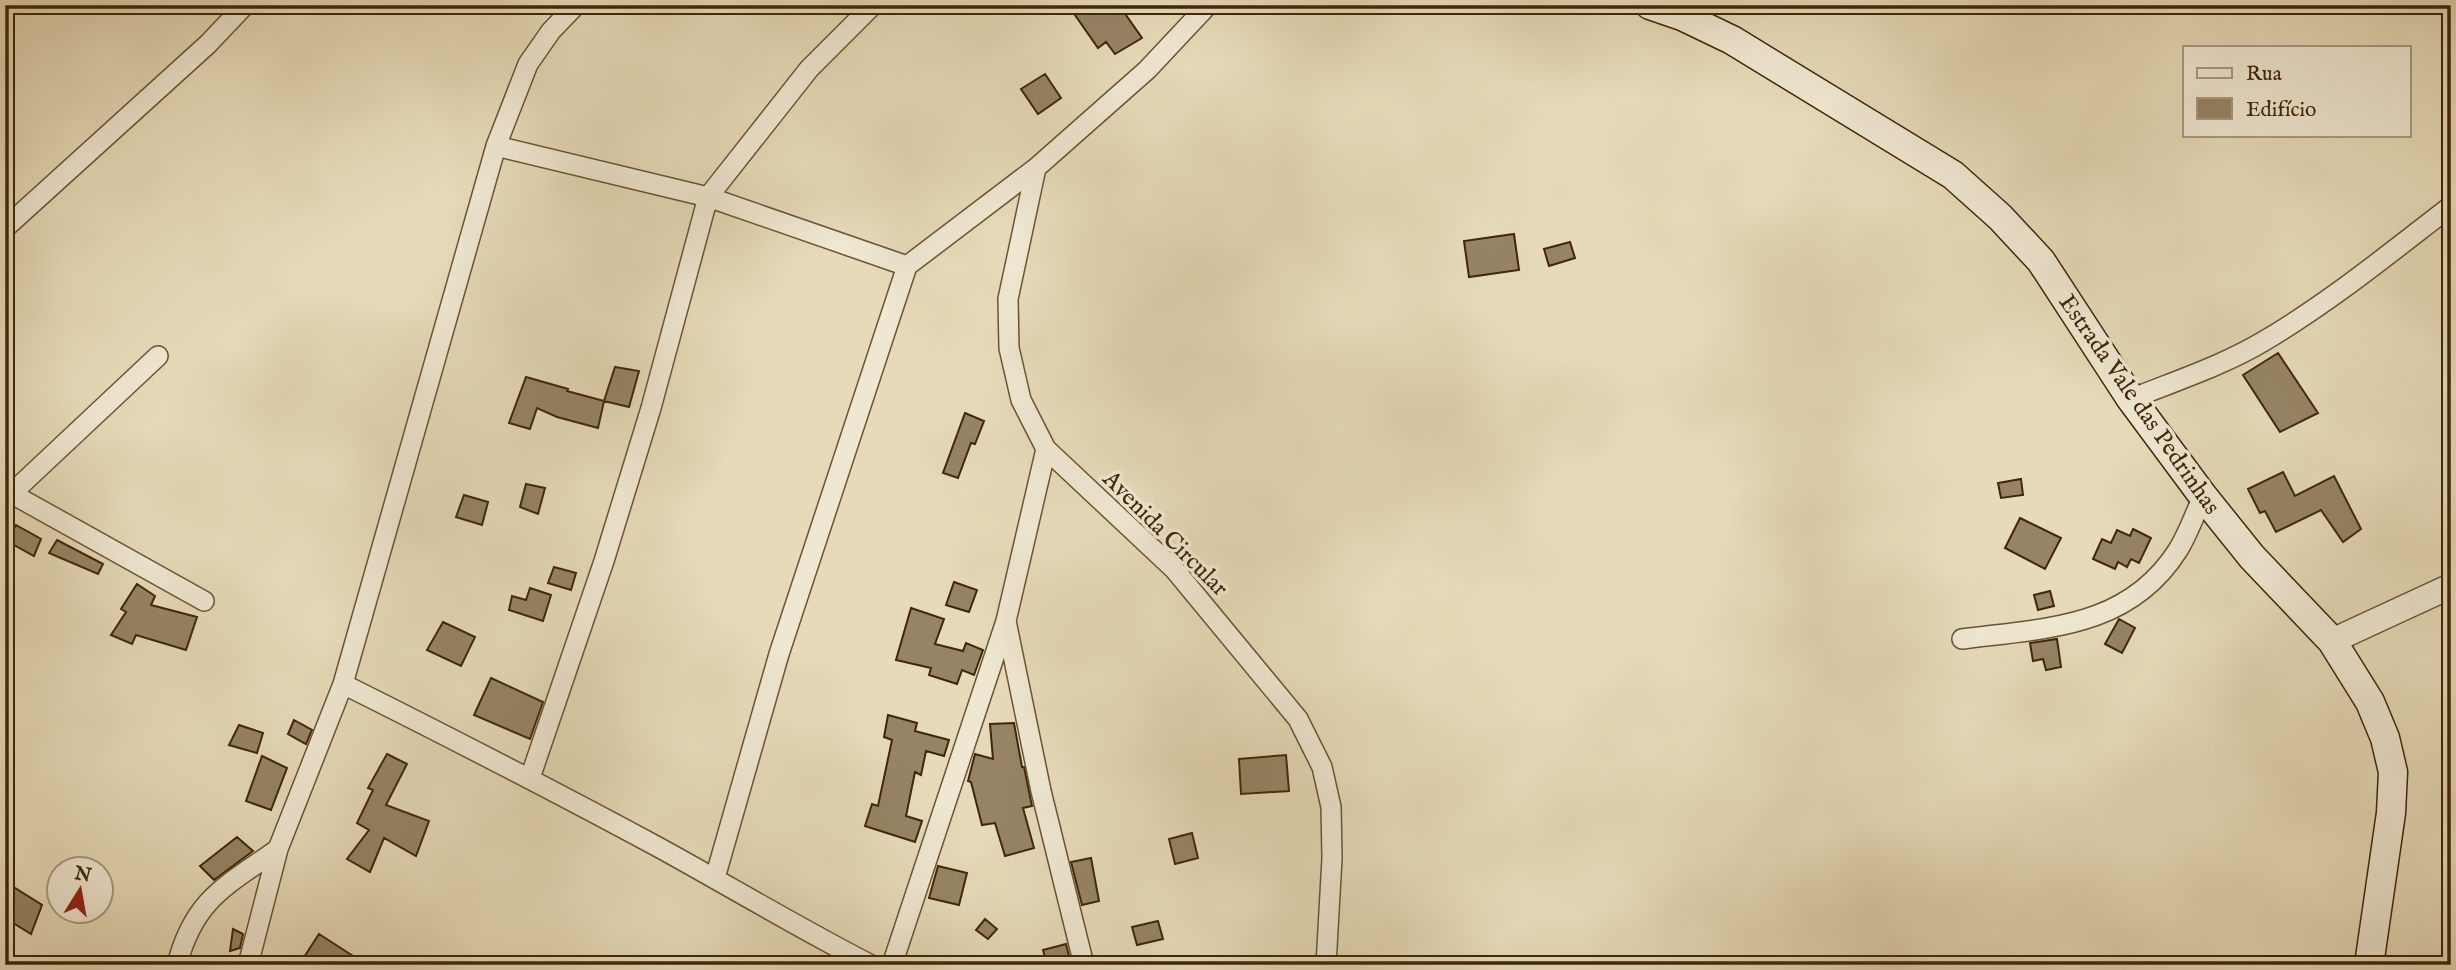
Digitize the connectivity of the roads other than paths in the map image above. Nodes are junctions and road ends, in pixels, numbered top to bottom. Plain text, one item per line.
1 (245, 5) edge
2 (576, 5) edge
3 (873, 5) edge
4 (1208, 5) edge
5 (1650, 5) edge
6 (496, 146) junction
7 (1036, 168) junction
8 (708, 197) junction
9 (2451, 206) edge
10 (5, 228) edge
11 (907, 266) junction
12 (158, 356) dead end
13 (2130, 398) junction
14 (1046, 449) junction
15 (9, 491) edge
16 (2203, 496) junction
17 (2451, 586) edge
18 (204, 601) dead end
19 (1006, 621) junction
20 (1962, 639) dead end
21 (2332, 641) junction
22 (343, 684) junction
23 (530, 778) junction
24 (278, 849) junction
25 (715, 878) junction
26 (177, 965) edge
27 (248, 965) edge
28 (872, 965) edge
29 (892, 965) edge
30 (1084, 965) edge
31 (1326, 965) edge
32 (2369, 965) edge

1 - 10 street
2 - 6 street
3 - 8 street
4 - 7 street
5 - 13 main road, Estrada Vale das Pedrinhas
6 - 8 street
6 - 22 street
7 - 11 street
7 - 14 street, Avenida Circular
8 - 11 street
8 - 23 street
9 - 13 street
11 - 25 street
12 - 15 street
13 - 16 main road, Estrada Vale das Pedrinhas
14 - 19 street
14 - 31 street, Avenida Circular
15 - 18 street
16 - 20 street
16 - 21 main road, Estrada Vale das Pedrinhas
17 - 21 street
19 - 29 street
19 - 30 street
21 - 32 main road, Estrada Vale das Pedrinhas
22 - 23 street
22 - 24 street
23 - 25 street
24 - 26 street
24 - 27 street
25 - 28 street

